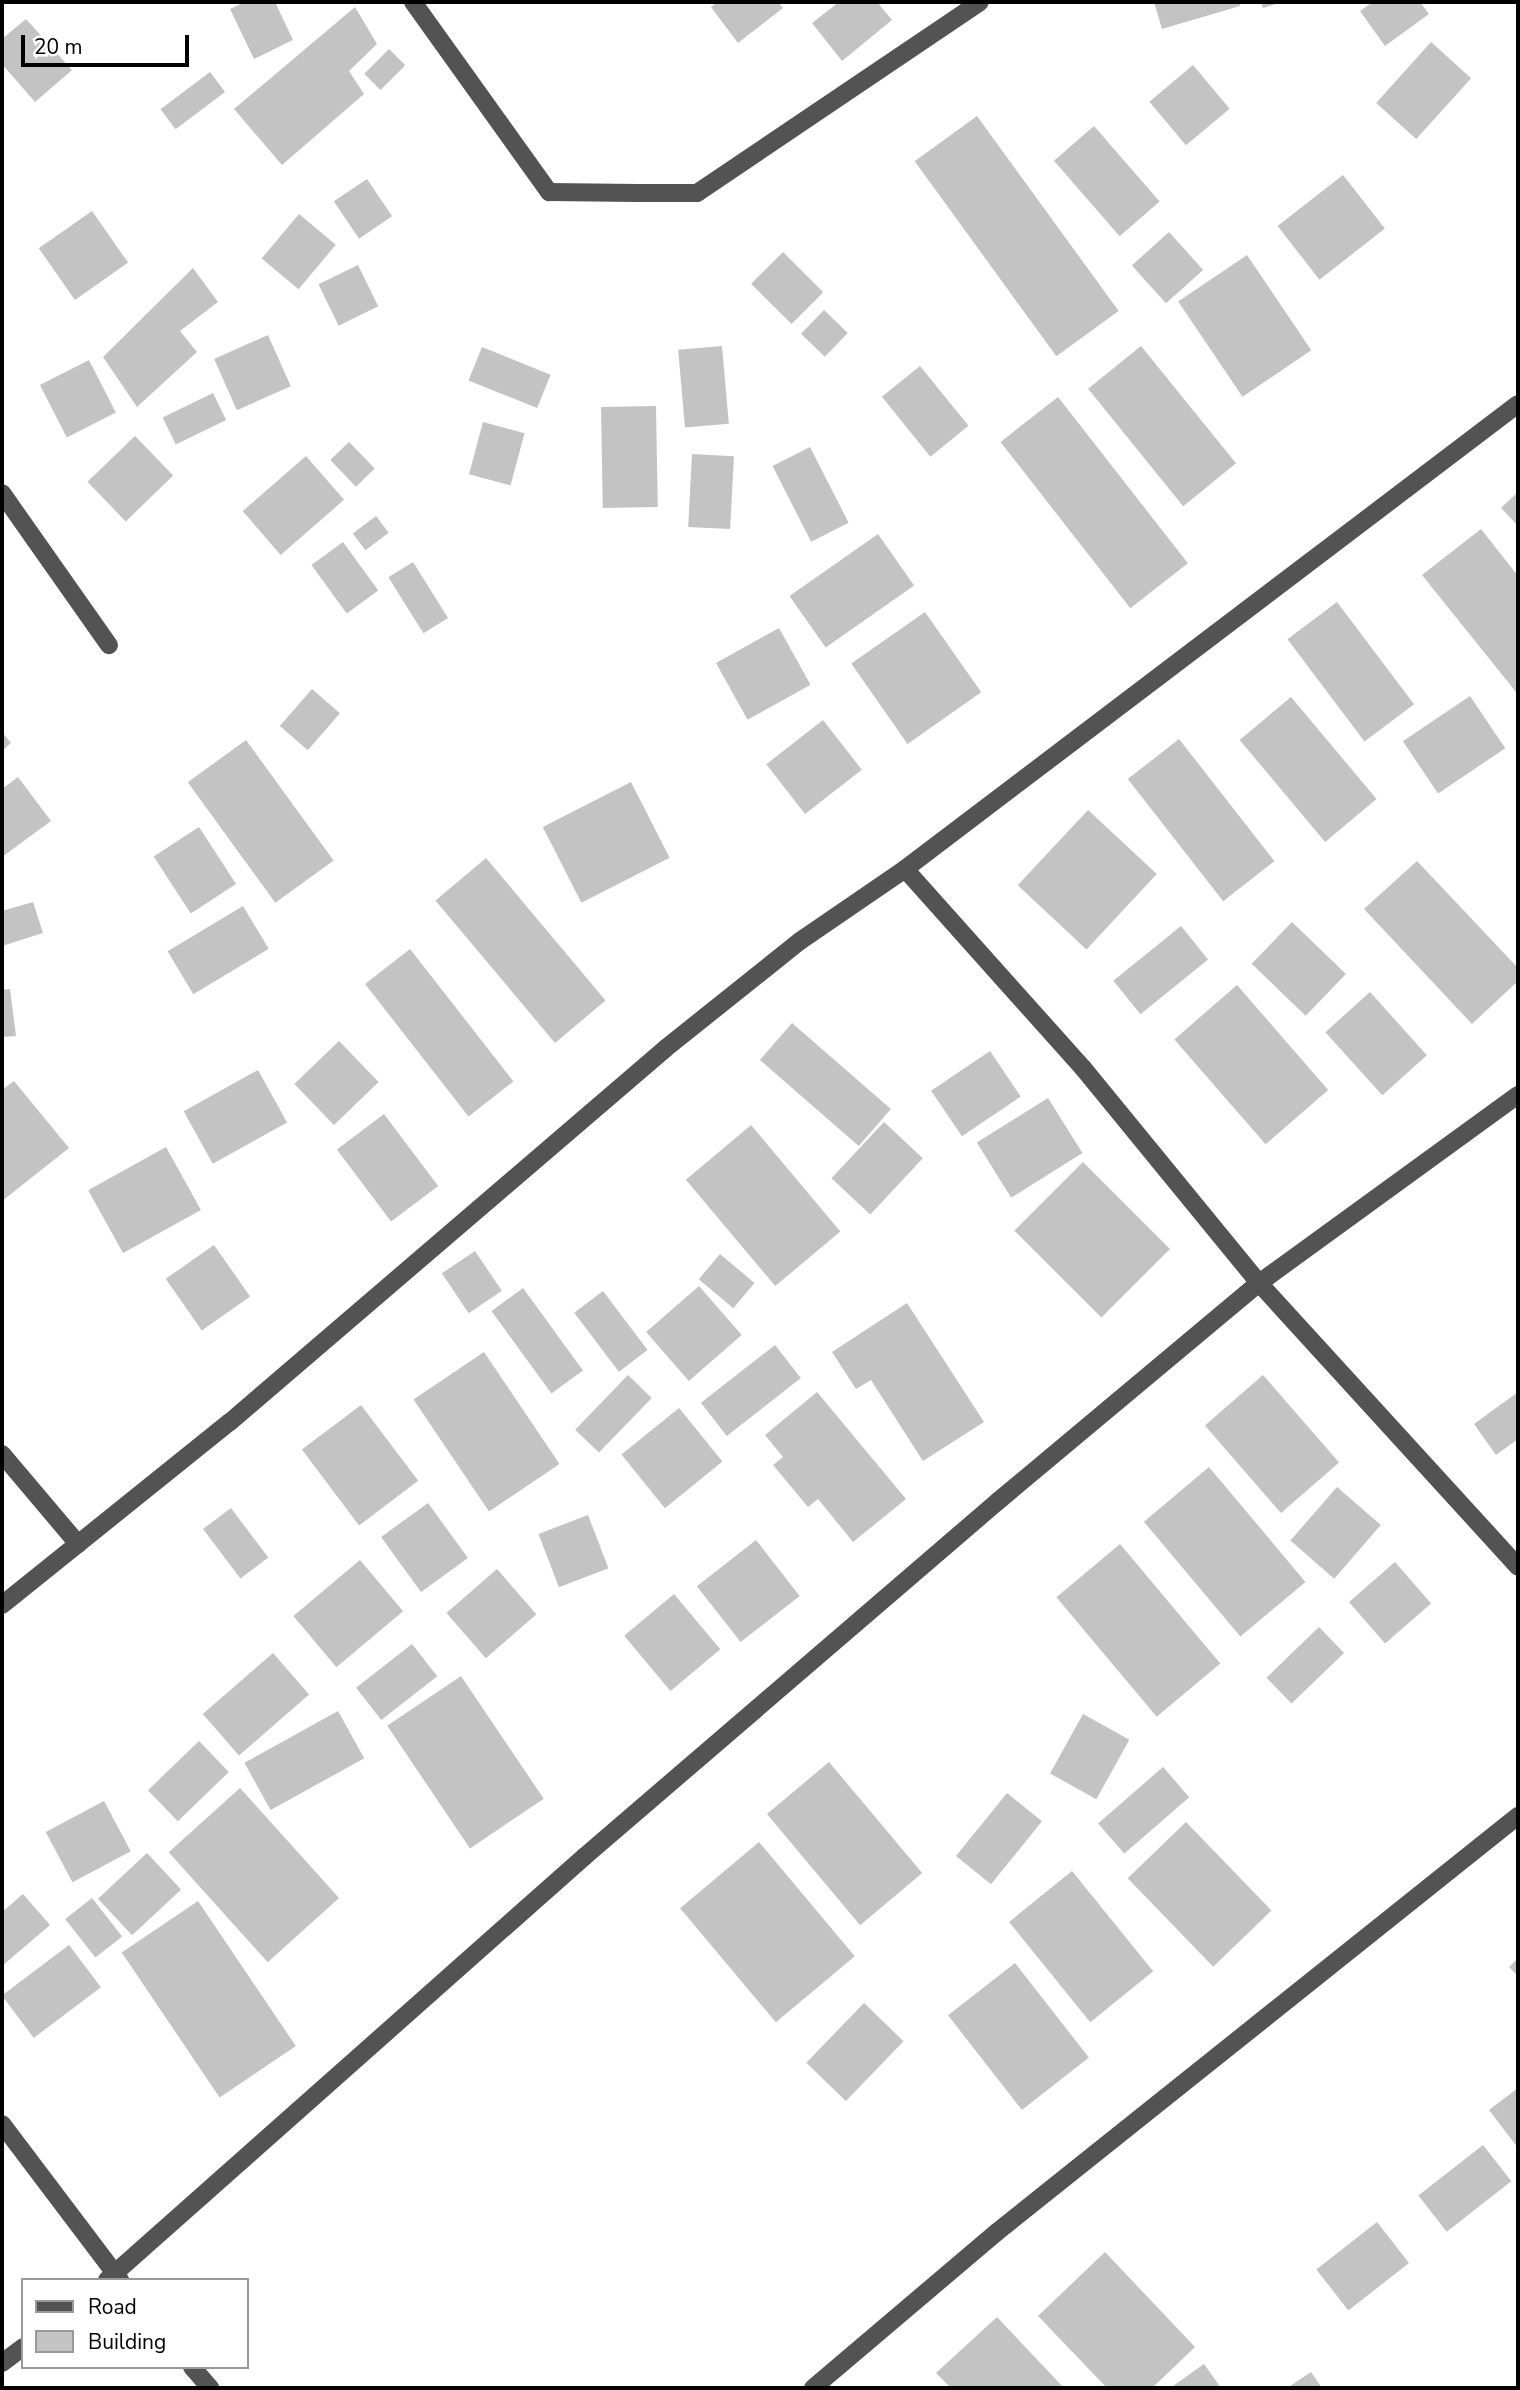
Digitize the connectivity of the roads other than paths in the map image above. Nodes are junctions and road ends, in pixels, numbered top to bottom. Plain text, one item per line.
1 (413, 2) edge
2 (980, 2) edge
3 (1518, 404) edge
4 (2, 493) edge
5 (109, 645) dead end
6 (905, 869) junction
7 (1518, 1095) edge
8 (1259, 1283) junction
9 (2, 1454) edge
10 (78, 1544) junction
11 (1518, 1567) edge
12 (2, 1605) edge
13 (1518, 1816) edge
14 (2, 2124) edge
15 (114, 2278) edge
16 (21, 2349) edge
17 (2, 2363) edge
18 (194, 2369) edge
19 (210, 2388) edge
20 (813, 2388) edge

1 - 2 street
3 - 6 street
4 - 5 street
6 - 8 street
6 - 10 street
7 - 8 street
8 - 11 street
8 - 15 street
9 - 10 street
10 - 12 street
13 - 20 street
14 - 15 street
16 - 17 street
18 - 19 street

